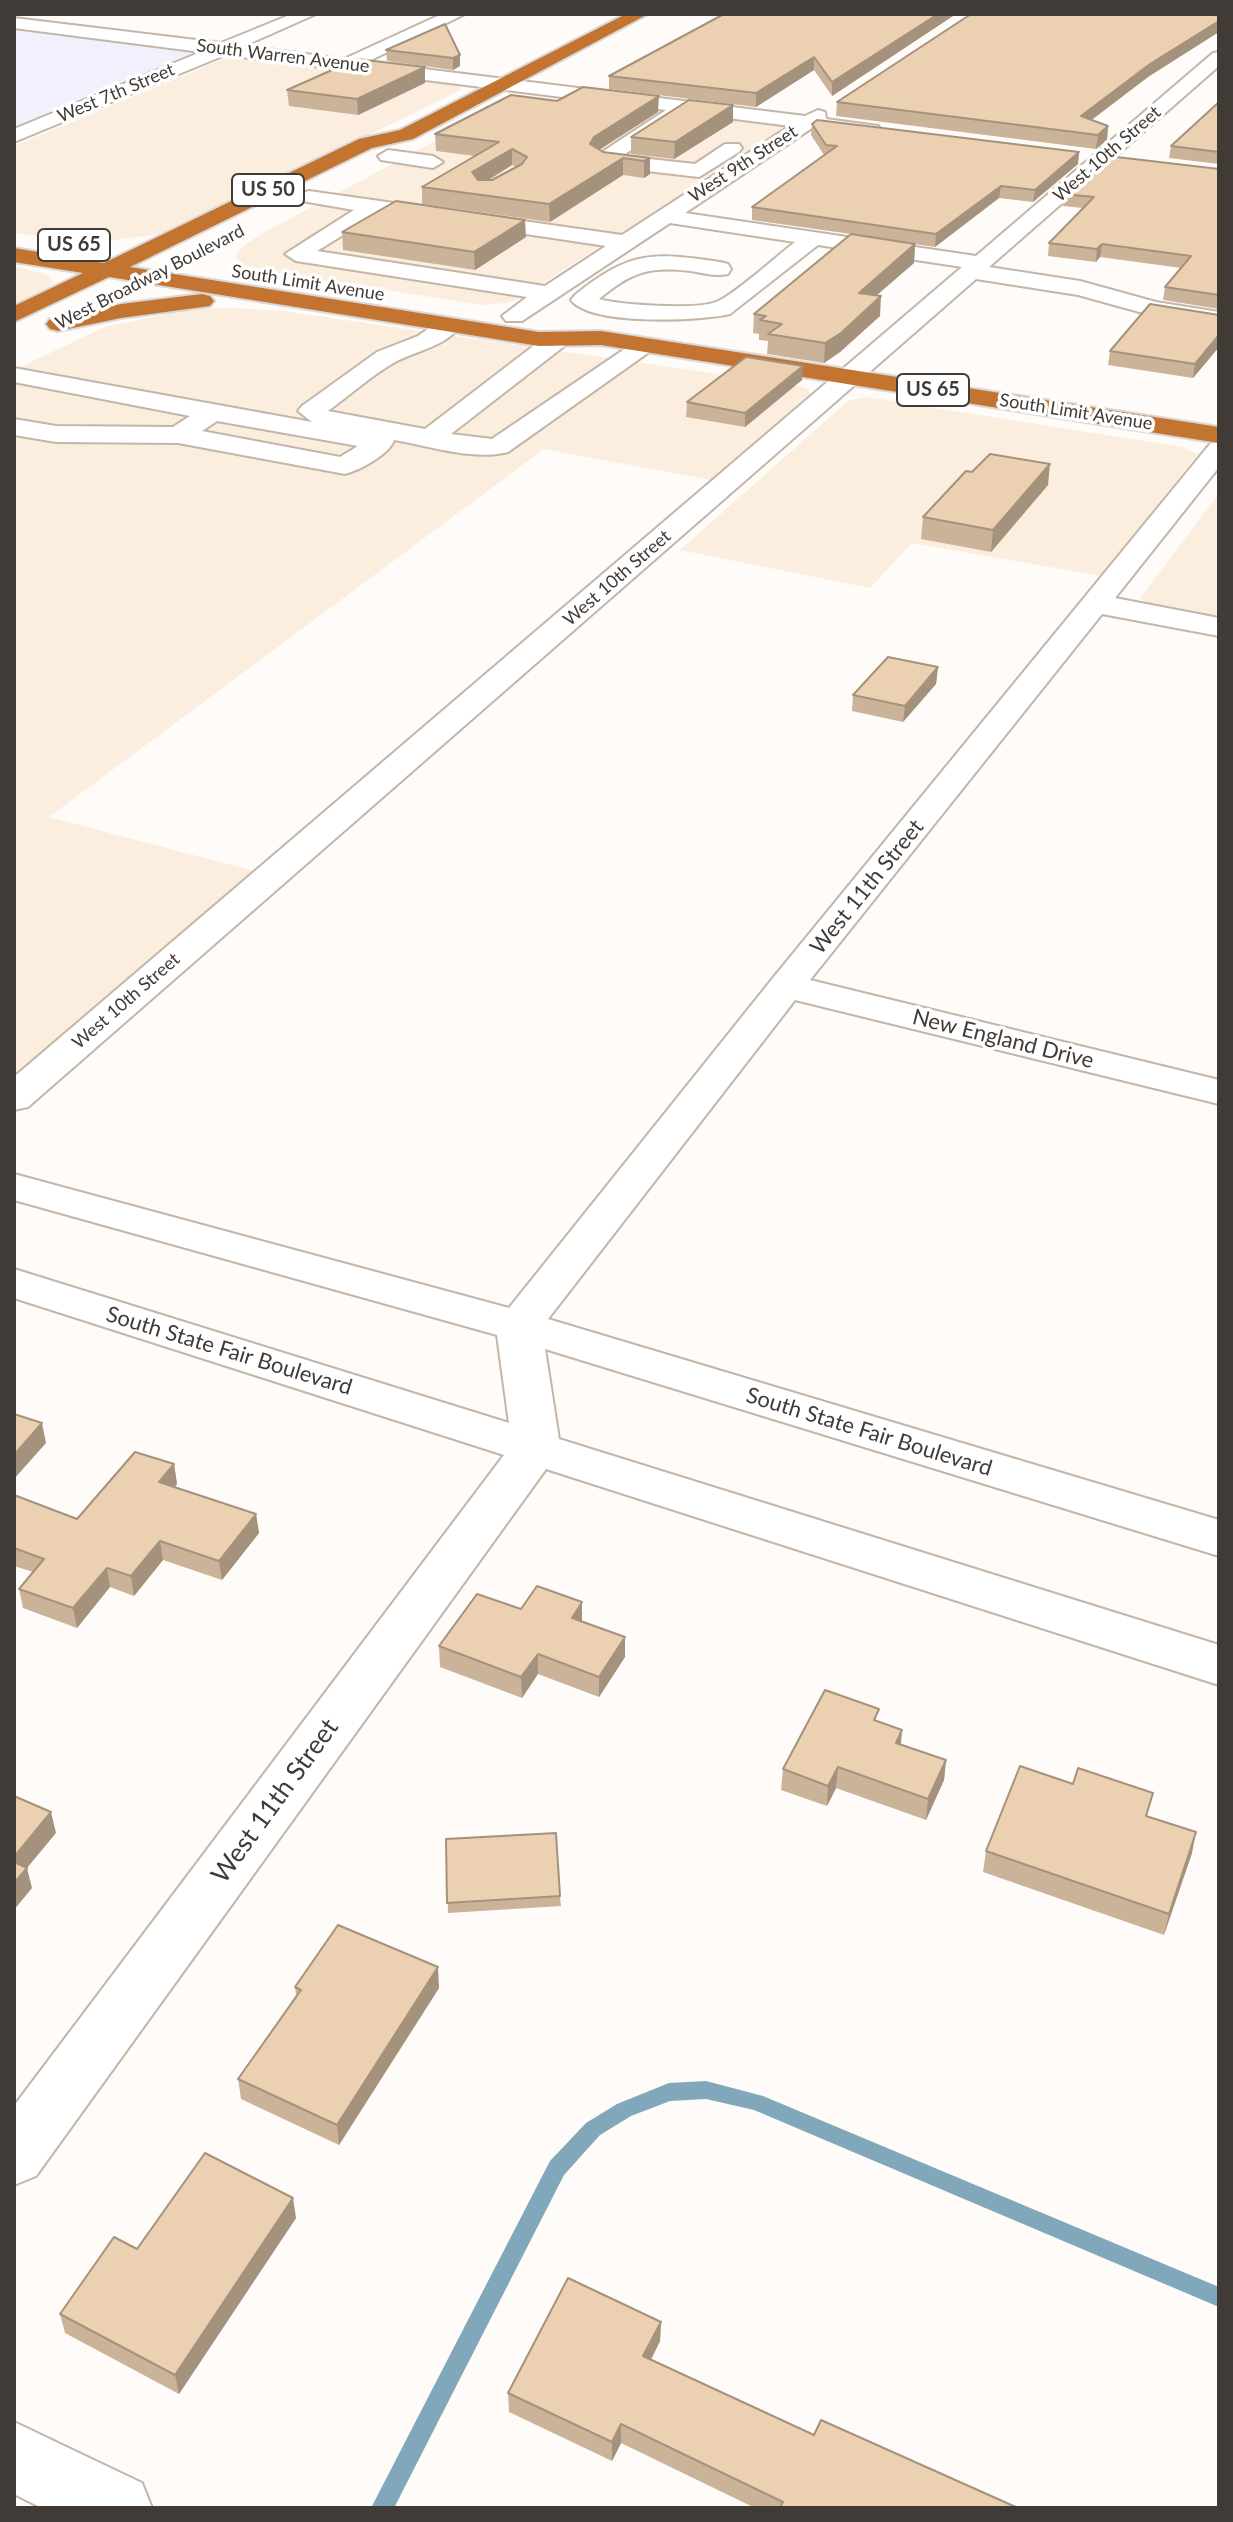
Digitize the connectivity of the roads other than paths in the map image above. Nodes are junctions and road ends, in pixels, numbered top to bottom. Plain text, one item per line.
1 (307, 14) edge
2 (456, 14) edge
3 (639, 14) edge
4 (14, 23) edge
5 (224, 49) junction
6 (1219, 57) edge
7 (347, 64) junction
8 (501, 85) junction
9 (643, 102) junction
10 (833, 106) edge
11 (684, 107) junction
12 (619, 116) edge
13 (775, 118) junction
14 (807, 122) junction
15 (885, 132) edge
16 (406, 135) junction
17 (14, 136) edge
18 (1071, 155) edge
19 (382, 159) joint
20 (1102, 159) junction
21 (1131, 162) edge
22 (405, 179) dead end
23 (335, 183) dead end
24 (302, 200) joint
25 (376, 206) junction
26 (407, 211) edge
27 (439, 215) edge
28 (664, 216) junction
29 (725, 225) junction
30 (549, 231) junction
31 (14, 235) edge
32 (814, 238) junction
33 (522, 248) edge
34 (616, 248) junction
35 (14, 255) edge
36 (133, 255) junction
37 (683, 256) dead end
38 (650, 260) junction
39 (178, 262) junction
40 (496, 264) edge
41 (976, 267) junction
42 (104, 270) junction
43 (149, 277) junction
44 (469, 281) junction
45 (547, 293) junction
46 (294, 300) junction
47 (680, 312) junction
48 (14, 315) edge
49 (514, 316) junction
50 (1219, 319) edge
51 (58, 324) junction
52 (449, 325) junction
53 (36, 336) dead end
54 (601, 338) junction
55 (558, 339) junction
56 (642, 345) junction
57 (14, 375) edge
58 (850, 377) junction
59 (213, 413) junction
60 (14, 427) edge
61 (178, 435) junction
62 (1219, 435) edge
63 (430, 438) junction
64 (1219, 450) edge
65 (1097, 604) junction
66 (1219, 627) edge
67 (786, 986) junction
68 (1219, 1092) edge
69 (14, 1098) edge
70 (14, 1187) edge
71 (14, 1283) edge
72 (519, 1326) junction
73 (536, 1447) junction
74 (1219, 1538) edge
75 (1219, 1665) edge
76 (14, 2156) edge
77 (14, 2457) edge
78 (117, 2508) edge

1 - 5 street, West 7th Street
2 - 7 street
3 - 8 highway, West Broadway Boulevard / US 50
4 - 5 street, South Warren Avenue
5 - 7 street, South Warren Avenue
5 - 17 street, West 7th Street
6 - 20 street, West 10th Street
7 - 8 street, South Warren Avenue
8 - 9 street, South Warren Avenue
8 - 16 highway, West Broadway Boulevard / US 50
9 - 11 street, South Warren Avenue
9 - 12 street
10 - 14 street, West 9th Street
11 - 13 street, South Warren Avenue
11 - 13 street
13 - 14 street, South Warren Avenue
14 - 15 street, South Warren Avenue
14 - 28 street, West 9th Street
16 - 19 highway, West Broadway Boulevard / US 50
16 - 36 highway, West Broadway Boulevard / US 50
18 - 20 street
19 - 22 street
20 - 21 street
20 - 41 street, West 10th Street
23 - 24 highway, US 50
24 - 25 street
25 - 26 street
25 - 44 street
27 - 30 street
28 - 29 street
28 - 34 street, West 9th Street
29 - 32 street
29 - 37 street
30 - 33 street
30 - 34 street
31 - 36 highway, South Limit Avenue / US 65
32 - 41 street
32 - 47 street
34 - 38 street
34 - 45 street, West 9th Street
35 - 42 highway, South Limit Avenue / US 65
36 - 39 highway, South Limit Avenue / US 65
36 - 42 highway, West Broadway Boulevard / US 50
38 - 47 street
38 - 47 street
39 - 43 highway, West Broadway Boulevard
39 - 49 highway, South Limit Avenue / US 65
40 - 44 street
41 - 50 street
41 - 58 street, West 10th Street
42 - 43 highway, South Limit Avenue / US 65
42 - 48 highway, West Broadway Boulevard / US 50
43 - 46 highway, South Limit Avenue / US 65
43 - 51 highway, West Broadway Boulevard
44 - 45 street
45 - 49 street, West 9th Street
46 - 51 highway
46 - 52 highway, South Limit Avenue / US 65
47 - 56 street
49 - 54 highway, South Limit Avenue / US 65
51 - 53 highway, West Broadway Boulevard
52 - 55 highway, South Limit Avenue / US 65
52 - 63 street
54 - 55 highway, South Limit Avenue / US 65
54 - 56 highway, South Limit Avenue / US 65
55 - 63 street
56 - 58 highway, South Limit Avenue / US 65
56 - 63 street
57 - 59 street
58 - 62 highway, South Limit Avenue / US 65
58 - 69 street, West 10th Street
59 - 61 street
59 - 61 street
60 - 61 street
64 - 65 street, West 11th Street
65 - 66 street
65 - 67 street, West 11th Street
67 - 68 street, New England Drive
67 - 72 street, West 11th Street
70 - 72 street, South State Fair Boulevard
71 - 73 street, South State Fair Boulevard
72 - 73 street
72 - 74 street, South State Fair Boulevard
73 - 75 street, South State Fair Boulevard
73 - 76 street, West 11th Street
77 - 78 street

